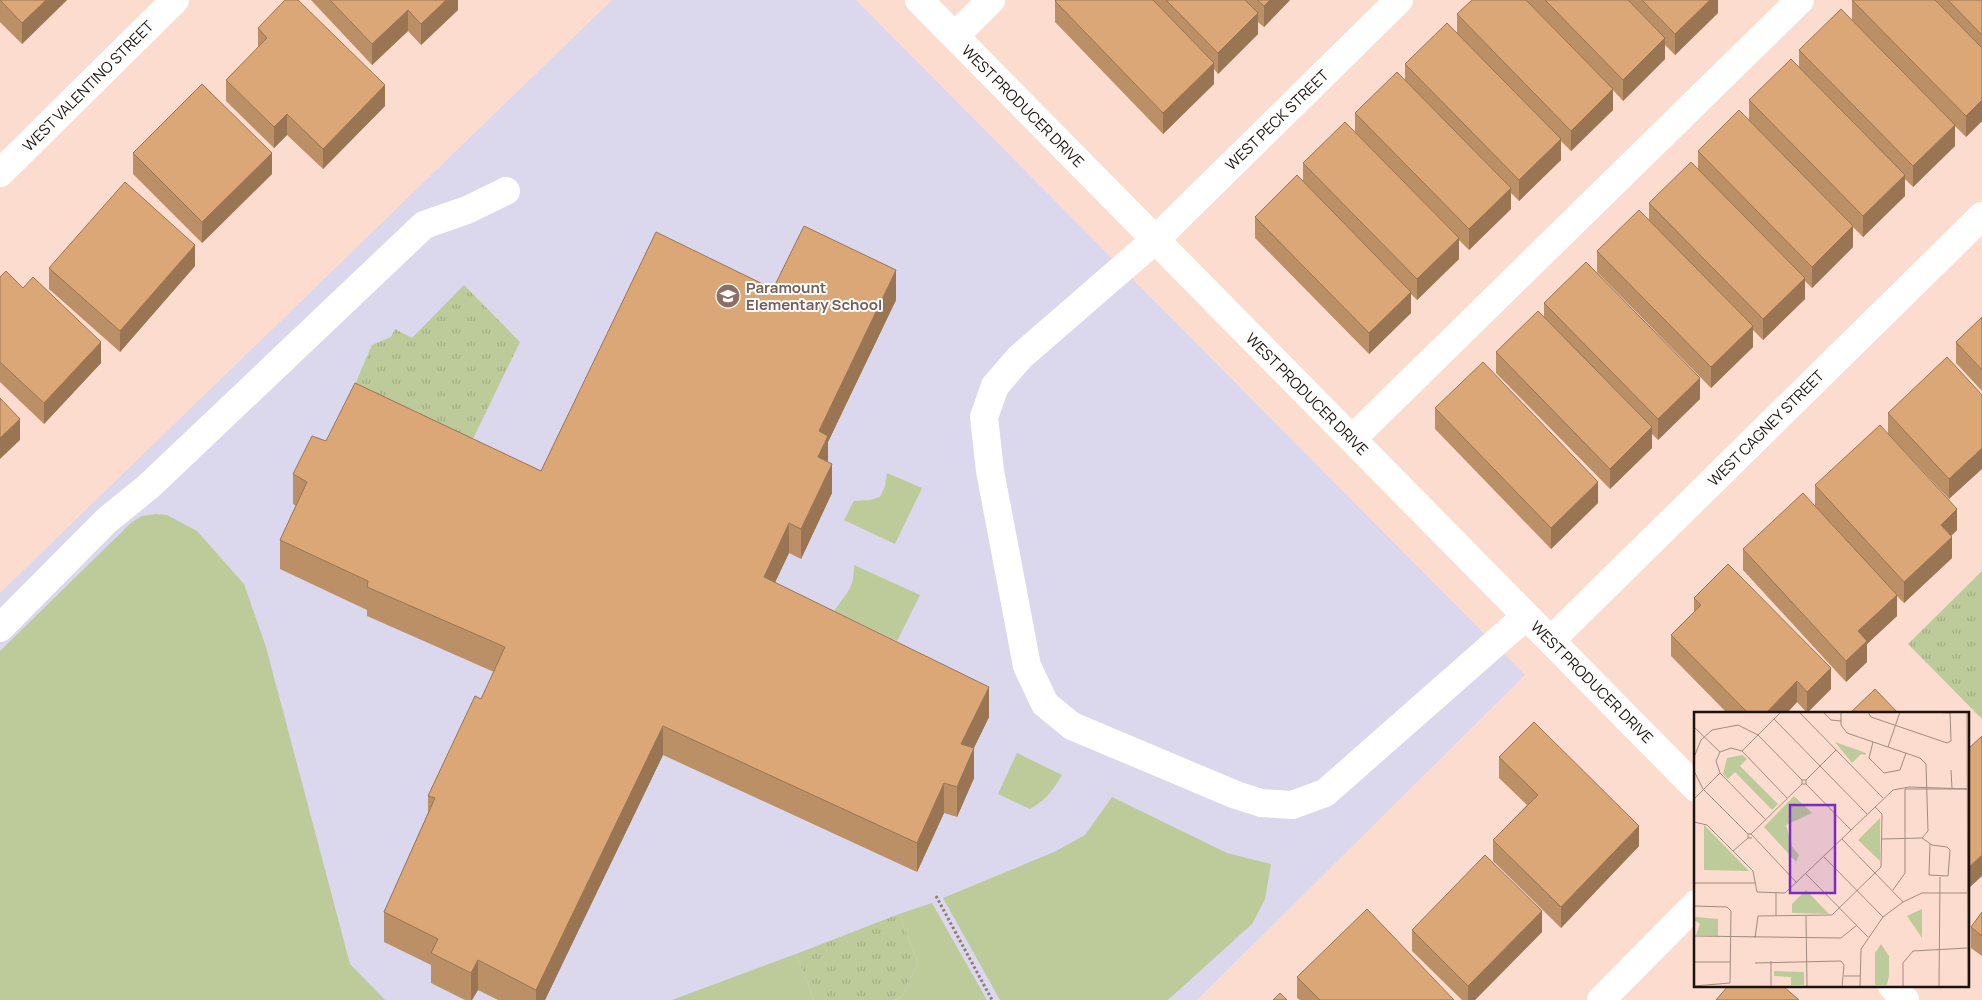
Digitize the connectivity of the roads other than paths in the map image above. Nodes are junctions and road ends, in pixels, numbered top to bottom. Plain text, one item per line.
1 (176, 0) edge
2 (919, 0) edge
3 (991, 0) edge
4 (1399, 0) edge
5 (1800, 0) edge
6 (955, 36) junction
7 (0, 173) edge
8 (506, 191) dead end
9 (1982, 216) edge
10 (1155, 240) junction
11 (1352, 439) junction
12 (1526, 616) junction
13 (0, 628) edge
14 (1551, 640) junction
15 (1694, 786) edge
16 (1694, 906) edge
17 (1894, 988) edge
18 (1601, 1000) edge
19 (1905, 1000) edge

1 - 7 street, WEST VALENTINO STREET
2 - 6 street, WEST PRODUCER DRIVE
3 - 6 street
4 - 10 street, WEST PECK STREET
5 - 11 street
6 - 10 street, WEST PRODUCER DRIVE
8 - 13 street
9 - 14 street, WEST CAGNEY STREET
10 - 11 street, WEST PRODUCER DRIVE
10 - 12 street, WEST PECK STREET
11 - 12 street, WEST PRODUCER DRIVE
12 - 14 street, WEST PRODUCER DRIVE
14 - 15 street, WEST PRODUCER DRIVE
16 - 18 street
17 - 19 street

